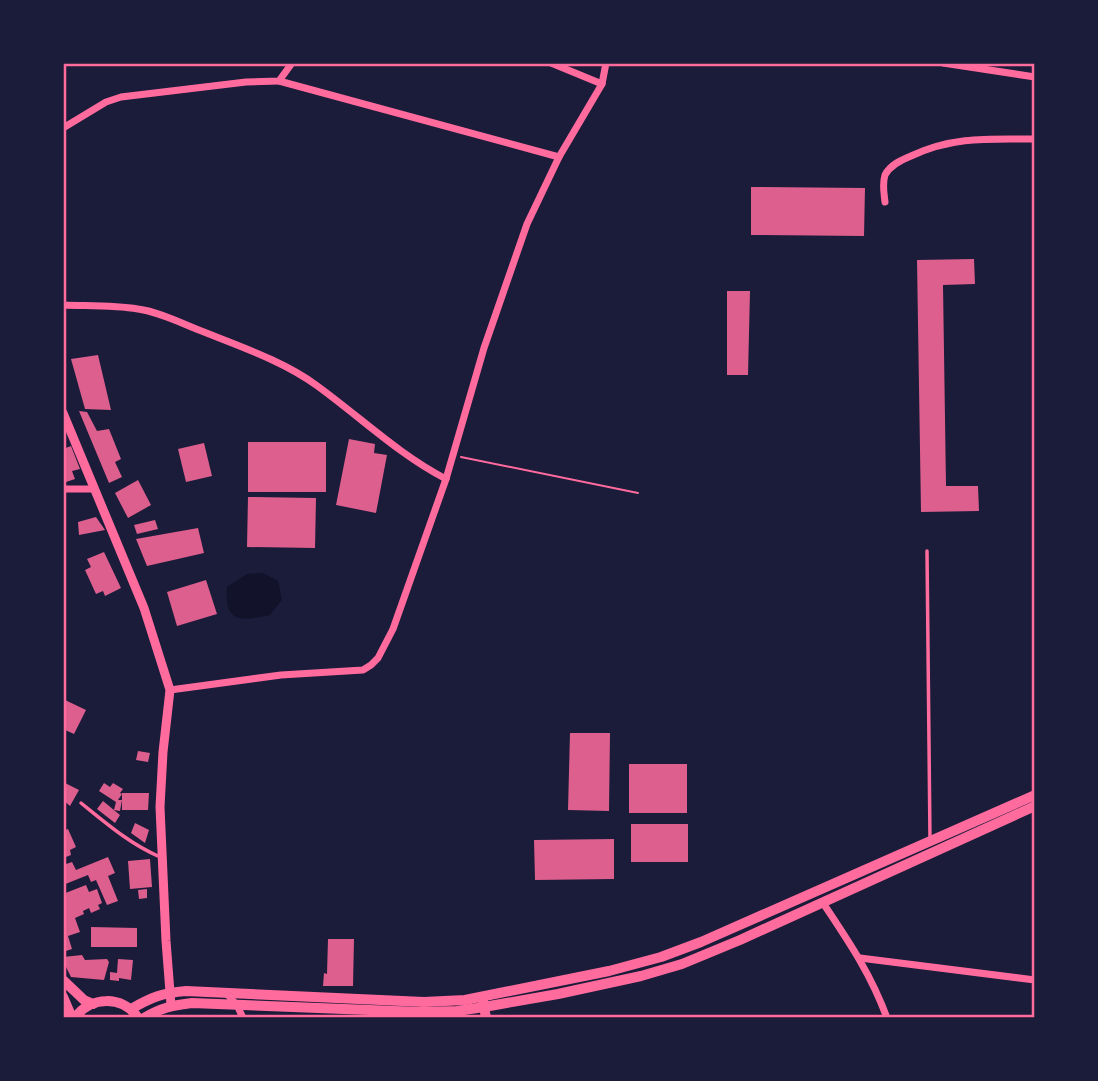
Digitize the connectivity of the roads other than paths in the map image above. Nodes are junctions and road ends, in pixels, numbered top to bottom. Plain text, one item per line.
1 (292, 63) edge
2 (551, 63) edge
3 (606, 63) edge
4 (943, 63) edge
5 (1035, 77) edge
6 (279, 81) junction
7 (602, 84) junction
8 (63, 128) edge
9 (1035, 139) edge
10 (559, 156) junction
11 (885, 202) dead end
12 (63, 305) edge
13 (63, 413) edge
14 (446, 479) junction
15 (63, 489) edge
16 (93, 489) junction
17 (928, 551) dead end
18 (170, 690) junction
19 (1035, 795) edge
20 (81, 803) dead end
21 (1035, 806) edge
22 (930, 842) junction
23 (162, 858) junction
24 (823, 903) junction
25 (860, 958) junction
26 (63, 980) edge
27 (1035, 980) edge
28 (169, 992) junction
29 (226, 993) junction
30 (63, 997) edge
31 (93, 1004) junction
32 (171, 1005) junction
33 (237, 1005) junction
34 (484, 1007) edge
35 (131, 1009) junction
36 (73, 1018) edge
37 (138, 1018) edge
38 (144, 1018) edge
39 (243, 1018) edge
40 (887, 1018) edge

1 - 6 street
2 - 7 street
3 - 7 street
4 - 5 street
6 - 8 street
6 - 10 street
7 - 10 street
9 - 11 street
10 - 14 street
12 - 14 street
13 - 16 street
14 - 18 street
15 - 16 street
16 - 18 street
17 - 22 lane
18 - 23 street
19 - 22 main road
20 - 23 lane
21 - 24 main road
22 - 34 main road
23 - 28 street
24 - 25 street
24 - 34 main road
25 - 27 street
25 - 40 street
26 - 31 main road
28 - 29 main road
28 - 32 street
28 - 35 main road
29 - 33 street
29 - 34 main road
30 - 36 main road
31 - 35 main road
31 - 36 main road
32 - 33 main road
32 - 38 main road
33 - 34 main road
33 - 39 street
35 - 37 main road

